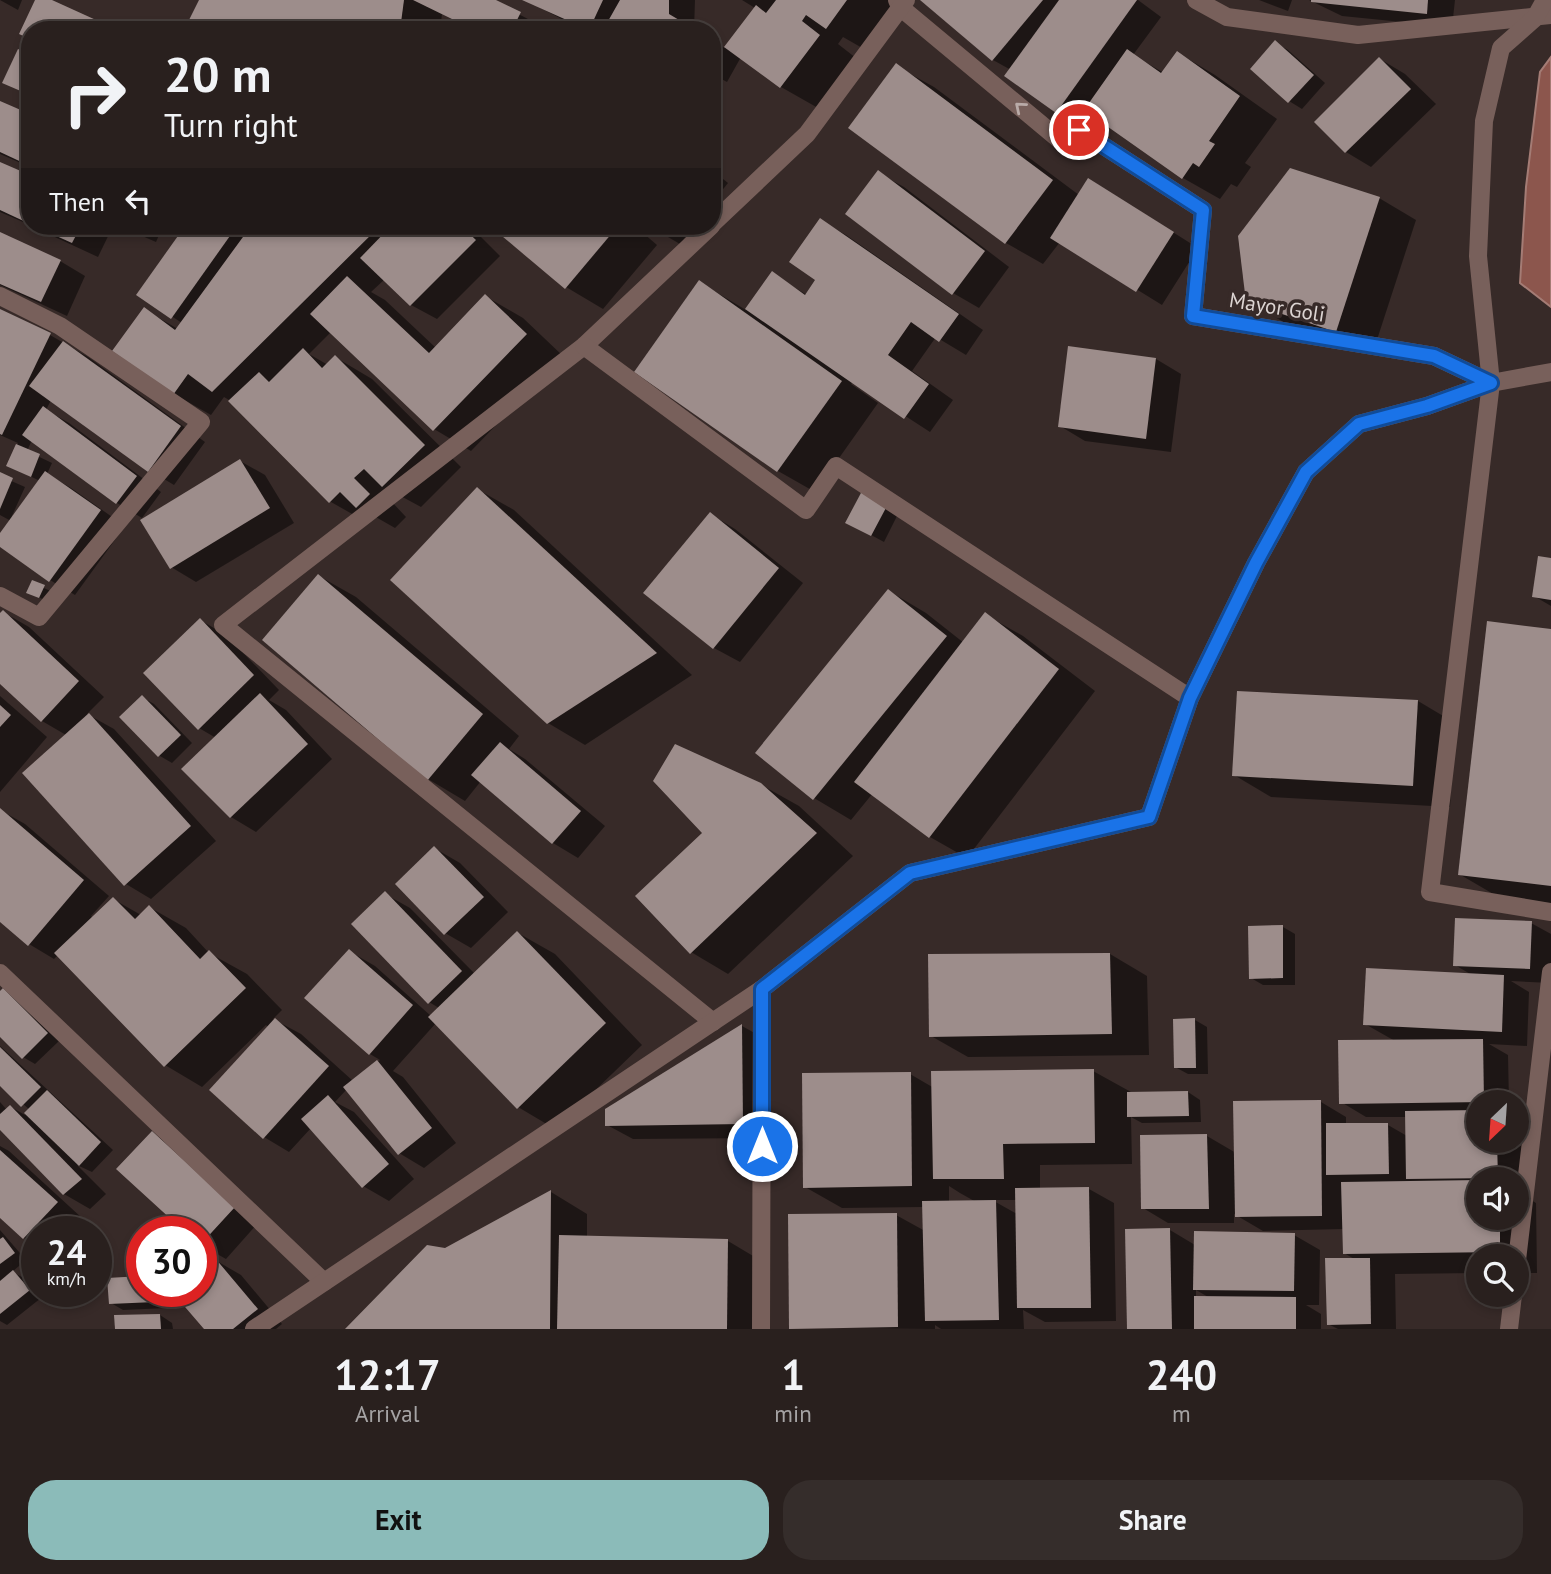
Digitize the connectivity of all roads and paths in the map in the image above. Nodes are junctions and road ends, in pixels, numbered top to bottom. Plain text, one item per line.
1 (1196, 0) edge
2 (1545, 0) edge
3 (901, 2) edge
4 (1543, 16) edge
5 (721, 216) edge
6 (701, 235) edge
7 (0, 296) edge
8 (584, 346) junction
9 (1551, 372) edge
10 (1491, 383) junction
11 (0, 596) edge
12 (1190, 698) junction
13 (1551, 912) edge
14 (0, 972) edge
15 (1551, 972) edge
16 (762, 989) junction
17 (713, 1022) junction
18 (1519, 1244) edge
19 (324, 1282) junction
20 (1512, 1307) edge
21 (254, 1329) edge
22 (761, 1329) edge
23 (1509, 1329) edge

1 - 4 street
2 - 4 street
3 - 5 street
10 -> 3 street, Mayor Goli
4 - 10 street
6 - 8 street
7 - 11 street
8 - 12 street
8 - 17 street
9 - 10 street
10 - 12 street
10 - 13 street
12 - 16 street
14 - 19 street
15 - 18 street
16 - 17 street
16 - 22 street
17 - 19 street
19 - 21 street
20 - 23 street

